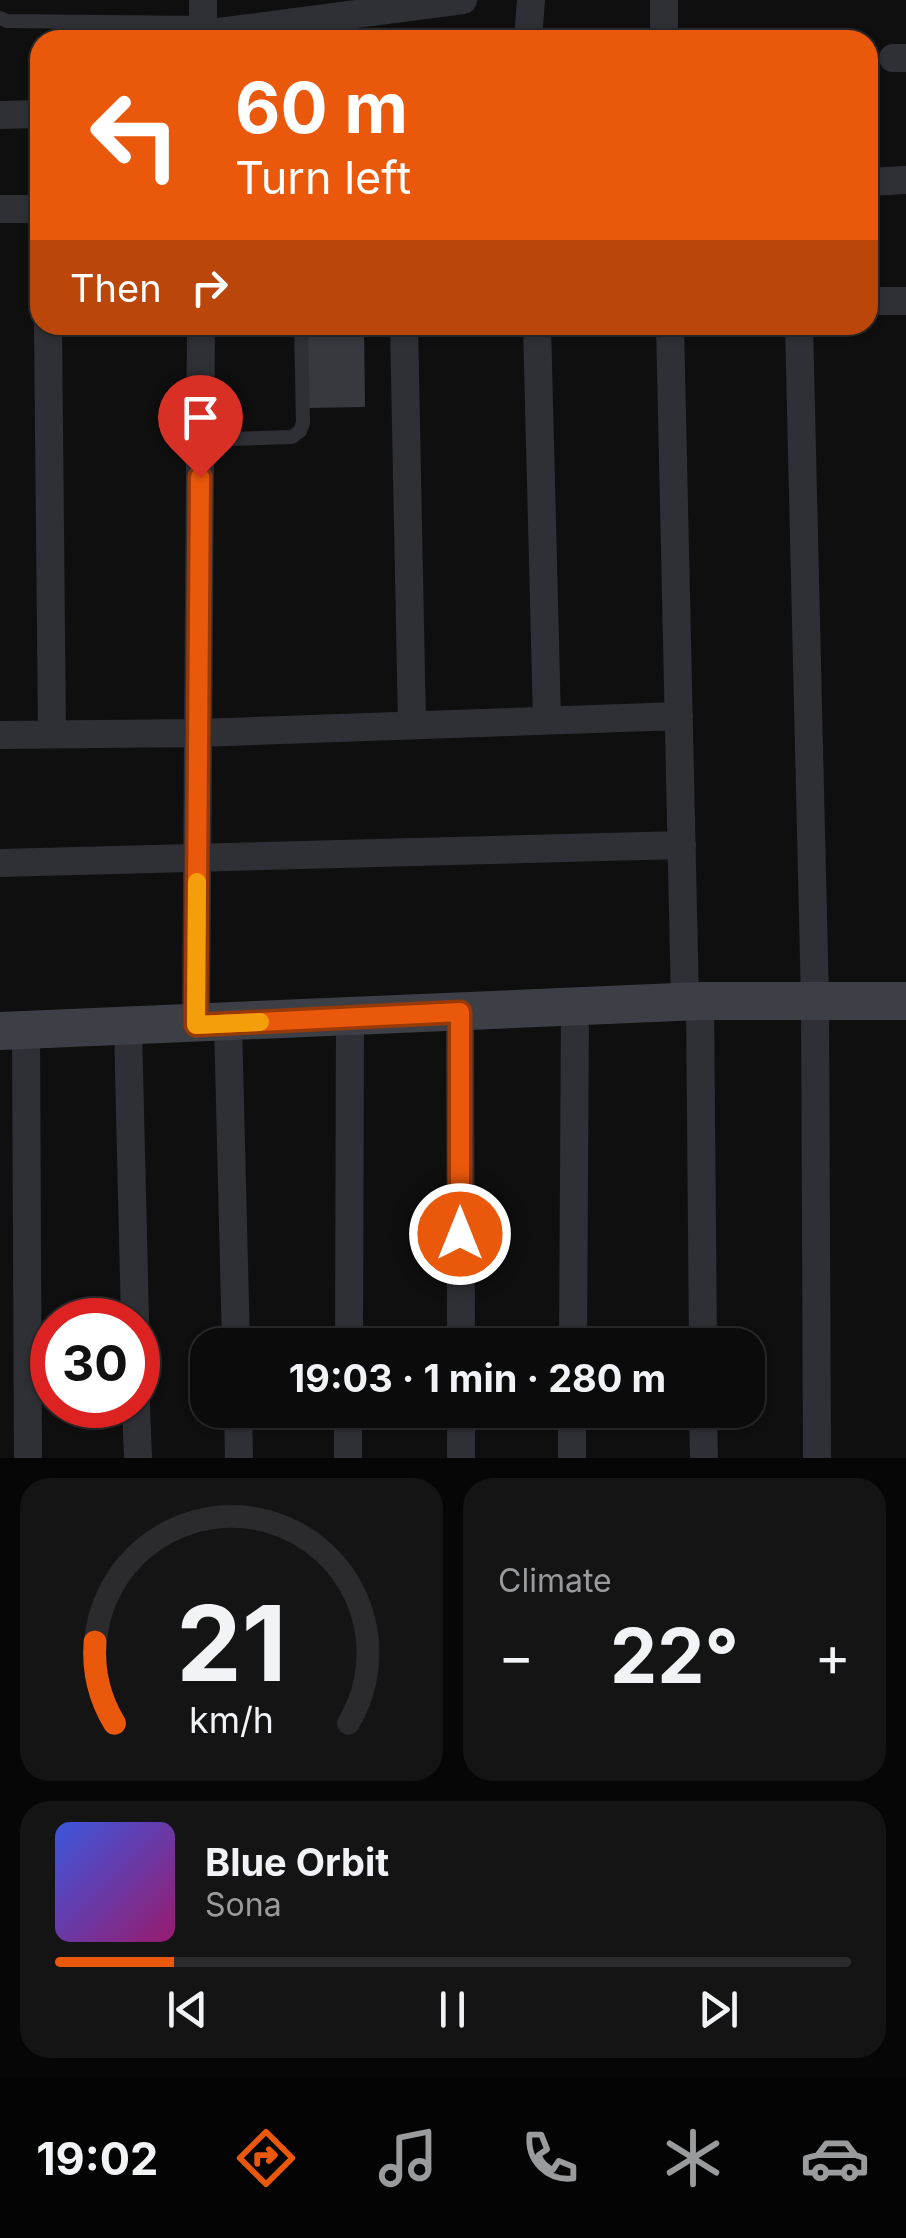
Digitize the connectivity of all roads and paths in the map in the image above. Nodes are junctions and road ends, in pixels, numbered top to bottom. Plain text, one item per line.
1 (463, 0) edge
2 (531, 0) edge
3 (664, 0) edge
4 (0, 18) edge
5 (203, 24) edge
6 (529, 30) edge
7 (664, 30) edge
8 (30, 114) edge
9 (0, 115) edge
10 (906, 180) edge
11 (878, 181) edge
12 (30, 208) edge
13 (0, 210) edge
14 (878, 301) edge
15 (906, 301) edge
16 (48, 335) edge
17 (201, 335) edge
18 (301, 335) edge
19 (404, 335) edge
20 (537, 335) edge
21 (670, 335) edge
22 (799, 335) edge
23 (200, 440) junction
24 (679, 716) junction
25 (547, 720) junction
26 (412, 725) junction
27 (198, 733) junction
28 (52, 734) junction
29 (0, 735) edge
30 (682, 846) junction
31 (198, 859) junction
32 (0, 864) edge
33 (692, 1001) junction
34 (816, 1001) junction
35 (906, 1002) edge
36 (575, 1007) junction
37 (460, 1012) junction
38 (350, 1018) junction
39 (212, 1024) junction
40 (128, 1028) junction
41 (13, 1031) edge
42 (134, 1298) edge
43 (235, 1328) edge
44 (349, 1328) edge
45 (460, 1328) edge
46 (573, 1328) edge
47 (702, 1328) edge
48 (137, 1428) edge
49 (238, 1428) edge
50 (348, 1428) edge
51 (461, 1428) edge
52 (572, 1428) edge
53 (703, 1428) edge
54 (28, 1458) edge
55 (138, 1458) edge
56 (239, 1458) edge
57 (348, 1458) edge
58 (461, 1458) edge
59 (572, 1458) edge
60 (704, 1458) edge
61 (818, 1458) edge

1 - 5 street
2 - 6 street
3 - 7 street
4 - 5 lane
8 - 9 street
10 - 11 street
12 - 13 street
14 - 15 street
16 - 28 street
17 - 23 street
18 - 23 lane
19 - 26 street
20 - 25 street
21 - 24 street
22 - 34 street
23 - 27 street
24 - 25 street
24 - 30 street
25 - 26 street
26 - 27 street
27 - 28 street
27 - 31 street
28 - 29 street
30 - 31 street
30 - 33 street
31 - 32 street
31 - 39 street
33 - 34 street
33 - 36 street
33 - 47 street
34 - 35 street
34 - 61 street
36 - 37 street
36 - 46 street
37 - 38 street
37 - 45 street
38 - 39 street
38 - 44 street
39 - 40 street
39 - 43 street
40 - 41 street
40 - 42 street
41 - 54 street
48 - 55 street
49 - 56 street
50 - 57 street
51 - 58 street
52 - 59 street
53 - 60 street

